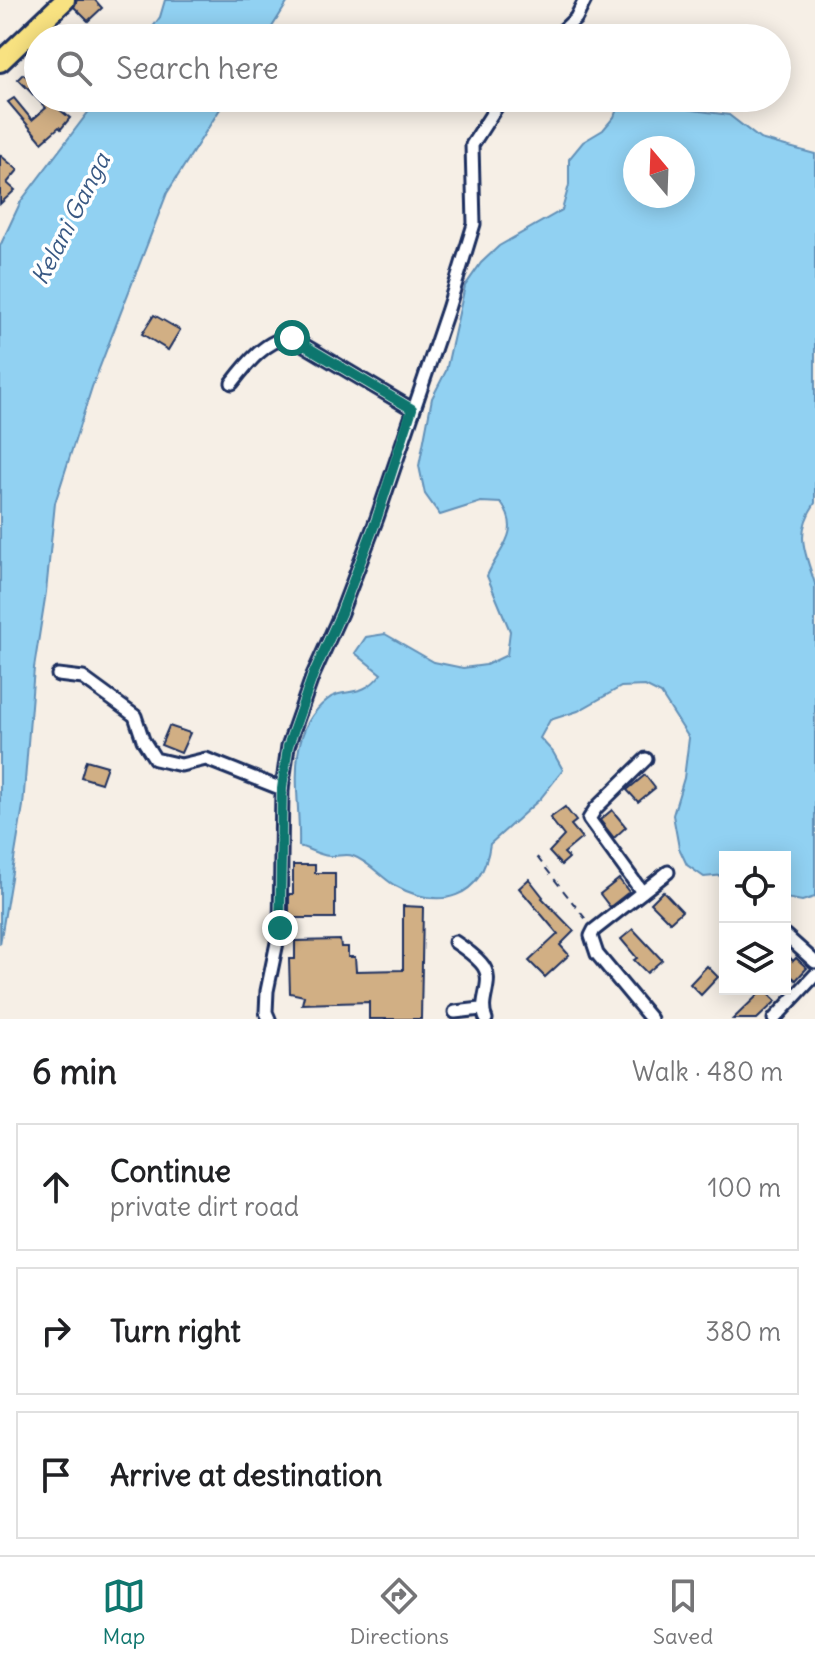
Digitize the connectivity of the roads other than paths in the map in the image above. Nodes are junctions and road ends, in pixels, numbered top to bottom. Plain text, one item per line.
1 (65, 0) edge
2 (585, 0) edge
3 (40, 24) edge
4 (570, 24) edge
5 (24, 39) edge
6 (0, 62) edge
7 (493, 112) edge
8 (232, 383) dead end
9 (412, 409) junction
10 (58, 675) dead end
11 (646, 759) dead end
12 (282, 789) junction
13 (668, 872) dead end
14 (642, 892) junction
15 (791, 940) edge
16 (455, 942) dead end
17 (815, 962) edge
18 (815, 975) edge
19 (455, 1012) dead end
20 (484, 1014) edge
21 (269, 1019) edge
22 (651, 1019) edge
23 (774, 1019) edge

1 - 3 main road
2 - 4 street
5 - 6 main road
7 - 9 street
8 - 9 street
9 - 12 street
10 - 12 street
11 - 14 street
12 - 21 street
13 - 14 street
14 - 22 street
15 - 17 street
16 - 20 street
18 - 23 street
19 - 20 street

